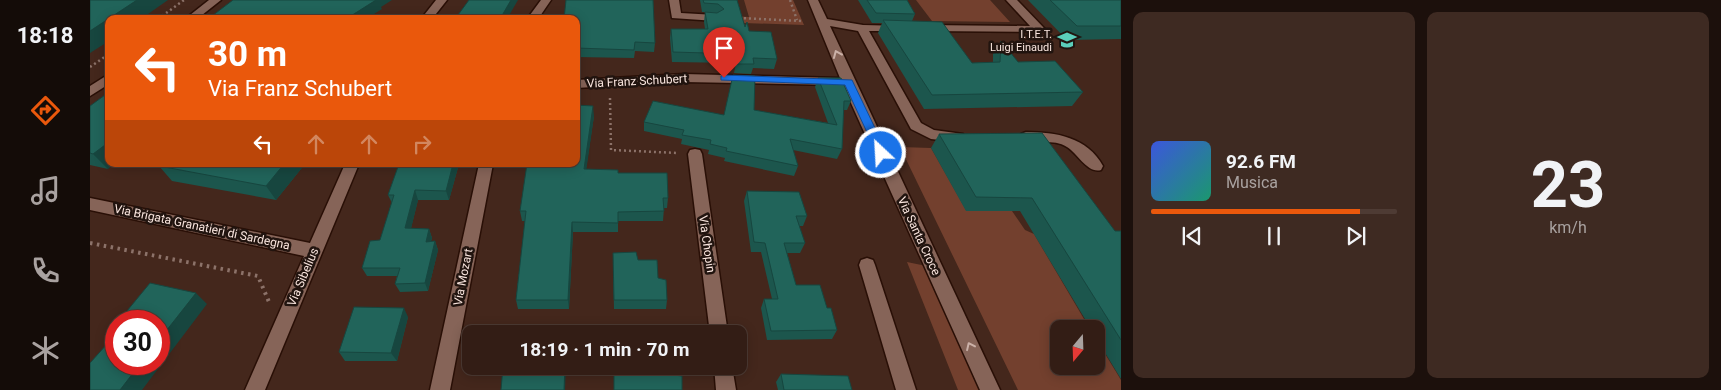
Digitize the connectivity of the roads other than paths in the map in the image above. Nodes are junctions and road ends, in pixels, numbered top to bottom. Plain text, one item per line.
1 (216, 0) edge
2 (442, 0) edge
3 (546, 0) edge
4 (674, 0) edge
5 (814, 0) edge
6 (1011, 0) edge
7 (195, 15) edge
8 (429, 15) edge
9 (535, 15) edge
10 (716, 18) edge
11 (823, 22) junction
12 (863, 28) junction
13 (105, 81) edge
14 (848, 82) junction
15 (580, 84) edge
16 (90, 92) edge
17 (970, 137) edge
18 (1016, 138) edge
19 (695, 154) road end
20 (1096, 166) dead end
21 (351, 167) edge
22 (485, 167) edge
23 (90, 204) edge
24 (314, 251) junction
25 (868, 265) dead end
26 (718, 325) edge
27 (724, 375) edge
28 (255, 390) edge
29 (440, 390) edge
30 (726, 390) edge
31 (906, 390) edge
32 (990, 390) edge

1 - 7 street
2 - 8 street
3 - 9 street
4 - 10 street
5 - 11 street, Via Santa Croce
6 - 12 street
11 - 12 street
14 -> 11 street, Via Santa Croce
12 - 17 street
13 - 16 street
14 - 15 street, Via Franz Schubert
32 -> 14 street, Via Santa Croce
18 - 20 street
19 - 26 street, Via Chopin
21 - 24 street, Via Sibelius
22 - 29 street, Via Mozart
23 - 24 street, Via Brigata Granatieri di Sardegna
24 - 28 street, Via Sibelius
25 - 31 street
27 - 30 street

